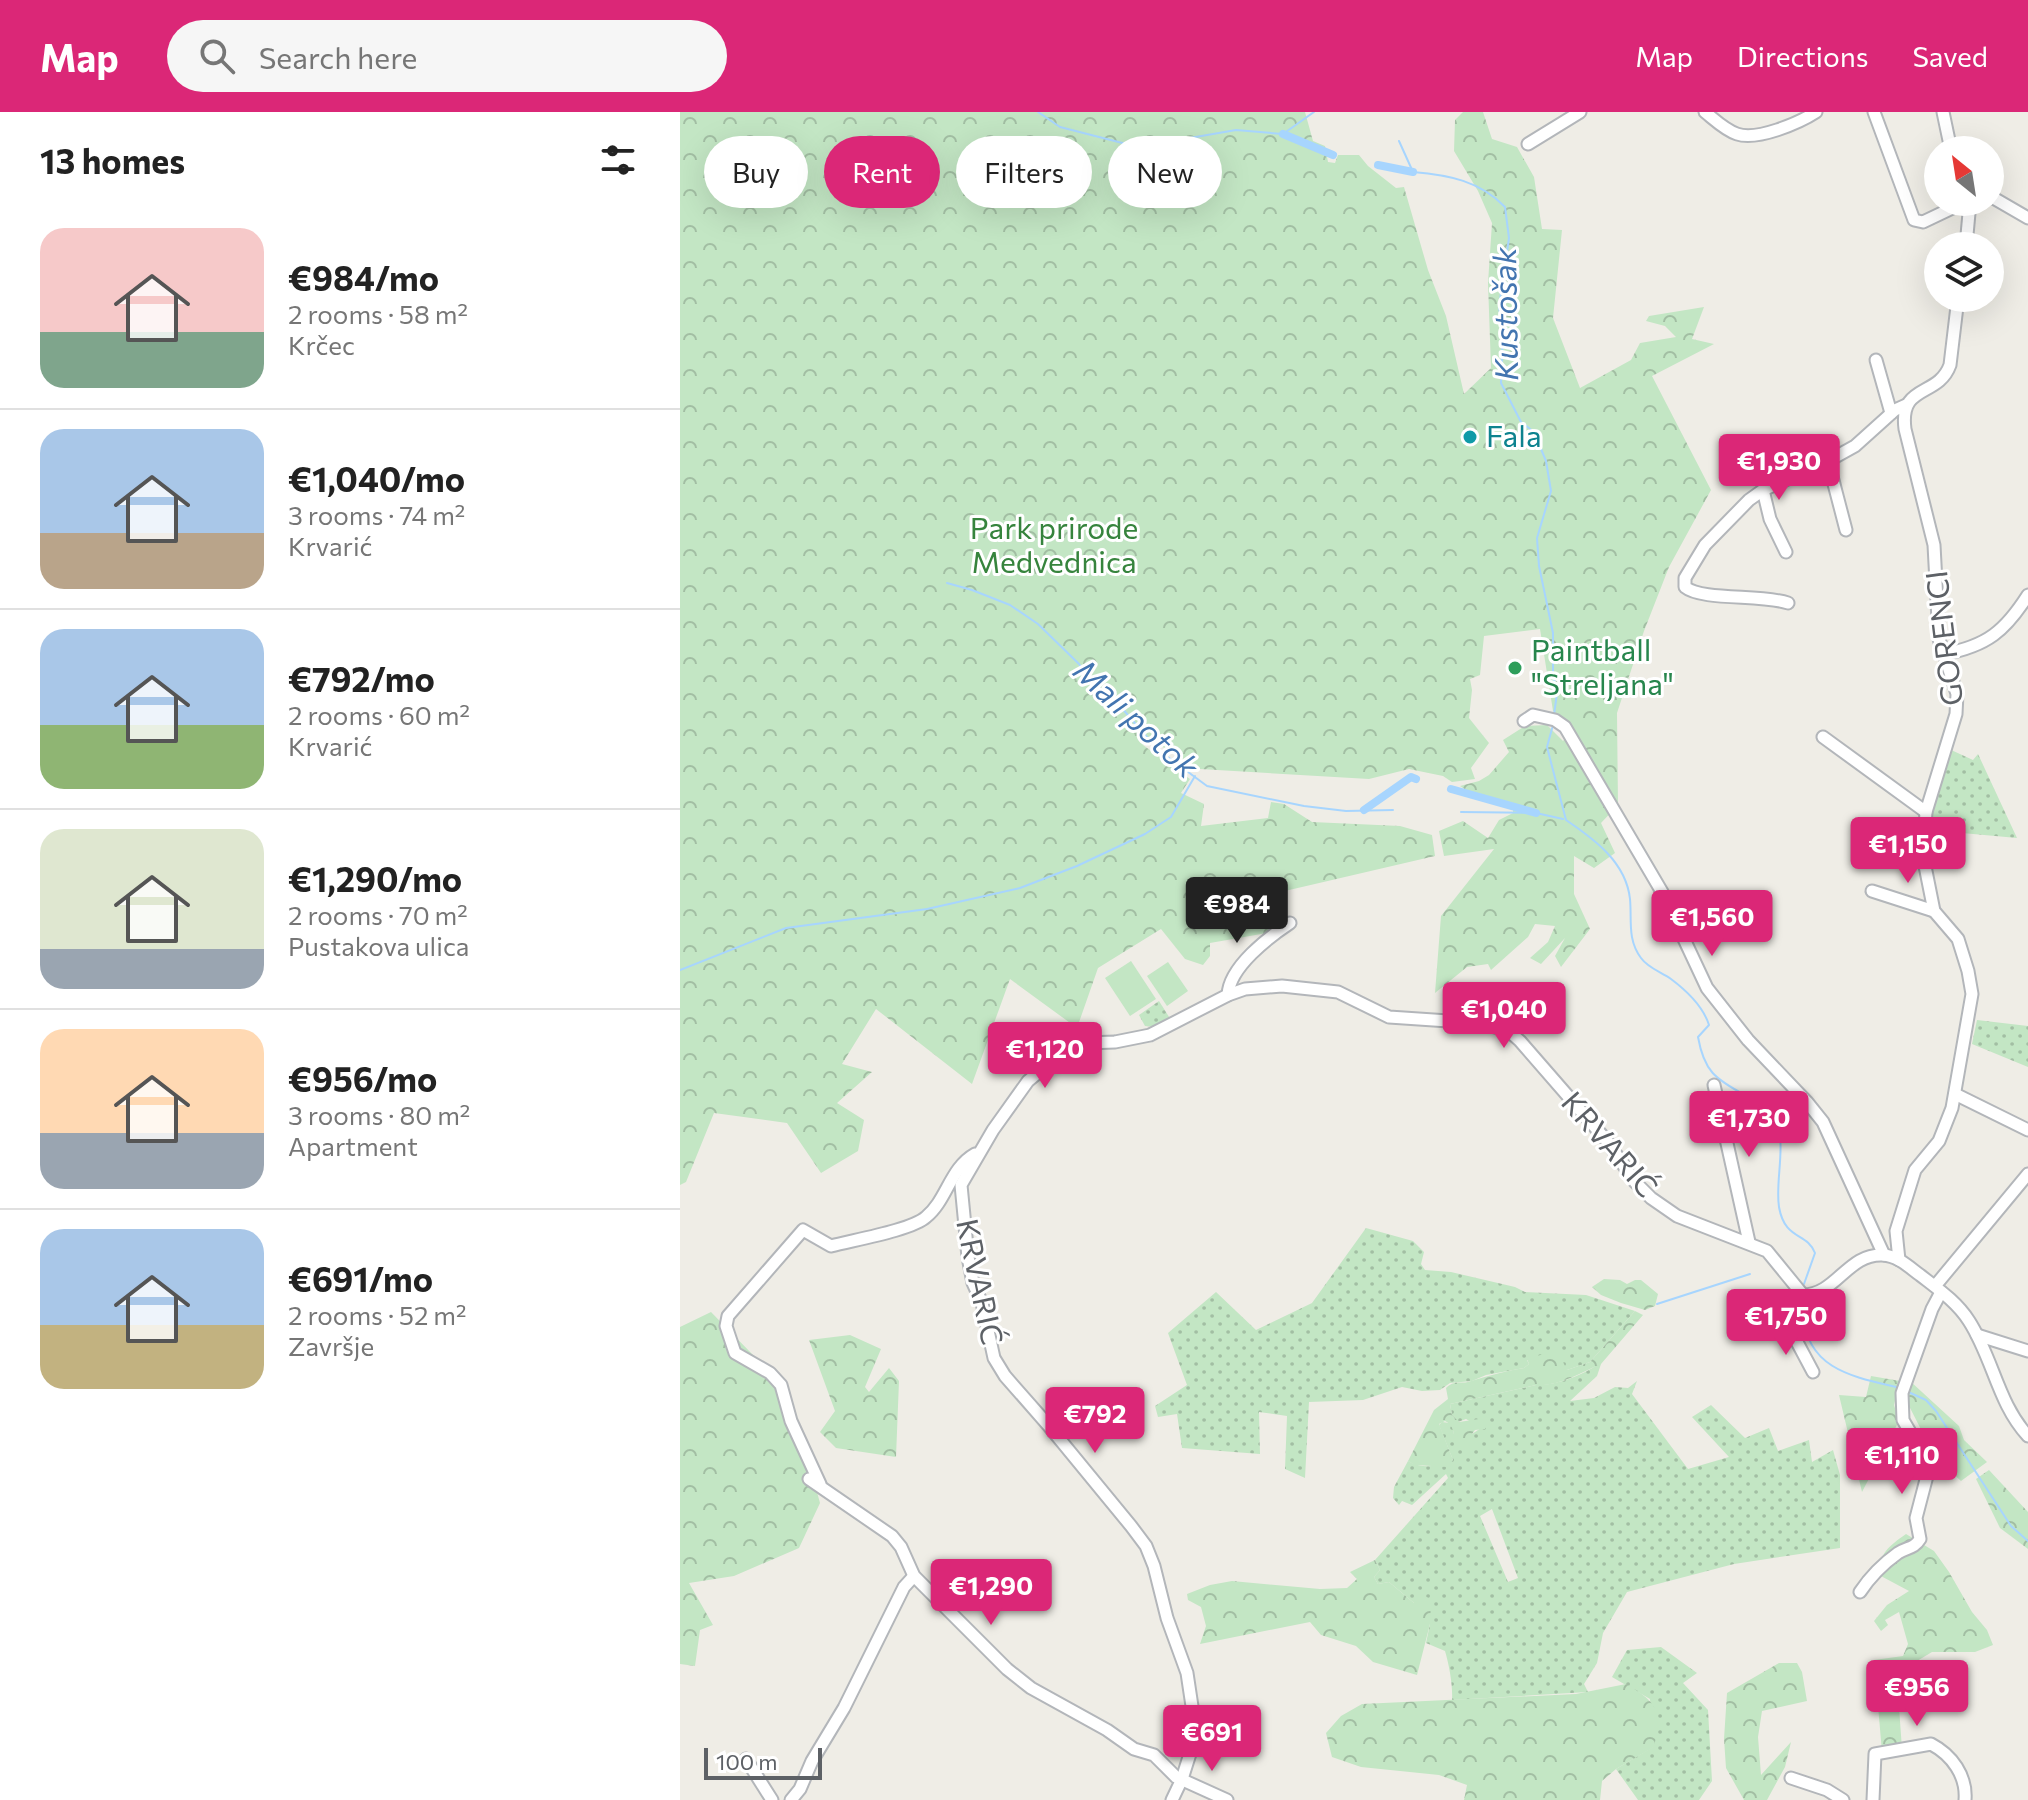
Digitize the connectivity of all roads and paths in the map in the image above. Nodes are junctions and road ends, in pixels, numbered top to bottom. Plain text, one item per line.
1 (1580, 112) edge
2 (1705, 112) edge
3 (1816, 112) edge
4 (1874, 112) edge
5 (1943, 112) edge
6 (1948, 136) edge
7 (1528, 144) dead end
8 (2004, 204) edge
9 (1936, 216) edge
10 (2028, 218) edge
11 (1956, 312) edge
12 (1876, 360) dead end
13 (1906, 405) junction
14 (1891, 413) junction
15 (1828, 461) junction
16 (1763, 490) junction
17 (1846, 530) dead end
18 (1786, 552) dead end
19 (2028, 595) edge
20 (1788, 603) dead end
21 (1944, 654) junction
22 (1524, 721) dead end
23 (1823, 737) dead end
24 (1926, 812) junction
25 (1872, 891) dead end
26 (1934, 911) junction
27 (1290, 923) dead end
28 (1228, 995) junction
29 (1714, 1085) dead end
30 (1955, 1094) junction
31 (2028, 1130) edge
32 (978, 1154) junction
33 (2028, 1174) edge
34 (1749, 1242) junction
35 (1884, 1255) junction
36 (1899, 1260) junction
37 (1938, 1289) junction
38 (1803, 1295) junction
39 (1747, 1302) dead end
40 (1788, 1325) junction
41 (1977, 1335) junction
42 (2028, 1351) edge
43 (1813, 1372) dead end
44 (2028, 1436) edge
45 (914, 1576) junction
46 (1860, 1592) dead end
47 (746, 1759) dead end
48 (1791, 1778) dead end
49 (1182, 1779) junction
50 (772, 1800) edge
51 (791, 1800) edge
52 (1172, 1800) edge
53 (1227, 1800) edge
54 (1843, 1800) edge
55 (1873, 1800) edge
56 (1965, 1800) edge

1 - 7 street
2 - 3 street
4 - 9 street
5 - 6 street
8 - 10 street
11 - 13 street
12 - 14 street
13 - 14 street
13 - 21 street, GORENCI
14 - 15 street
15 - 16 street
15 - 17 street
16 - 18 street
16 - 20 street
19 - 21 street
21 - 24 street, GORENCI
22 - 35 street
23 - 24 street
24 - 26 street, GORENCI
25 - 26 street
26 - 30 street, GORENCI
27 - 28 street
28 - 32 street, KRVARIĆ
28 - 34 street, KRVARIĆ
29 - 34 street
30 - 31 street
30 - 36 street, GORENCI
32 - 45 street
32 - 49 street, KRVARIĆ
33 - 37 street
34 - 38 street, KRVARIĆ
35 - 36 street
35 - 38 street
36 - 37 street
37 - 41 street
37 - 46 street
38 - 40 street
39 - 40 street
40 - 43 street
41 - 42 street
41 - 44 street
45 - 49 street
45 - 51 street
47 - 50 street
48 - 54 street
49 - 52 street, KRVARIĆ
49 - 53 street
55 - 56 street

